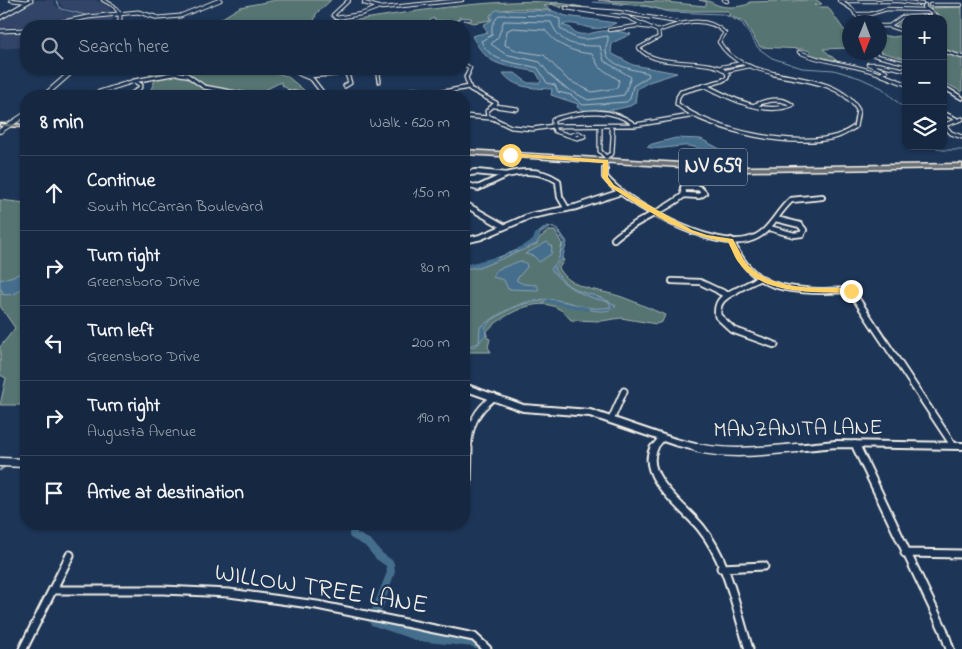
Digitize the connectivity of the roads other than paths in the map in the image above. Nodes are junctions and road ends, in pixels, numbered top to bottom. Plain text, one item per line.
1 (11, 0) edge
2 (103, 0) edge
3 (220, 0) edge
4 (350, 0) edge
5 (365, 0) edge
6 (434, 0) edge
7 (462, 0) edge
8 (839, 0) edge
9 (858, 0) edge
10 (30, 1) edge
11 (877, 1) edge
12 (901, 1) edge
13 (440, 3) junction
14 (927, 4) edge
15 (948, 4) junction
16 (961, 4) edge
17 (952, 6) junction
18 (377, 8) junction
19 (926, 10) junction
20 (856, 14) joint
21 (120, 15) junction
22 (0, 18) edge
23 (82, 20) edge
24 (85, 20) edge
25 (119, 20) edge
26 (682, 22) junction
27 (644, 23) junction
28 (636, 26) junction
29 (889, 26) joint
30 (654, 28) junction
31 (20, 29) edge
32 (0, 30) edge
33 (609, 30) dead end
34 (658, 31) junction
35 (902, 31) edge
36 (798, 52) dead end
37 (947, 52) edge
38 (887, 56) edge
39 (962, 57) edge
40 (902, 62) edge
41 (742, 63) junction
42 (750, 66) junction
43 (720, 68) junction
44 (902, 70) edge
45 (726, 71) junction
46 (882, 73) junction
47 (64, 75) edge
48 (67, 75) edge
49 (162, 75) edge
50 (186, 75) edge
51 (329, 75) edge
52 (348, 75) edge
53 (378, 75) edge
54 (467, 75) edge
55 (306, 76) joint
56 (323, 76) junction
57 (62, 79) junction
58 (133, 81) junction
59 (379, 81) dead end
60 (315, 82) junction
61 (902, 82) edge
62 (704, 85) junction
63 (345, 86) dead end
64 (469, 87) junction
65 (947, 89) edge
66 (51, 90) edge
67 (105, 90) edge
68 (137, 90) edge
69 (220, 90) edge
70 (321, 90) edge
71 (453, 90) edge
72 (962, 98) edge
73 (755, 105) junction
74 (495, 106) junction
75 (517, 109) dead end
76 (487, 114) junction
77 (947, 115) edge
78 (690, 116) junction
79 (470, 117) edge
80 (475, 117) junction
81 (20, 118) edge
82 (490, 118) junction
83 (470, 119) edge
84 (961, 120) edge
85 (0, 123) edge
86 (11, 124) junction
87 (20, 125) edge
88 (635, 125) junction
89 (553, 126) junction
90 (600, 126) junction
91 (610, 126) junction
92 (0, 131) edge
93 (572, 135) dead end
94 (962, 137) edge
95 (470, 150) edge
96 (606, 159) junction
97 (962, 164) edge
98 (470, 173) edge
99 (506, 175) junction
100 (470, 186) edge
101 (621, 192) junction
102 (684, 195) junction
103 (822, 198) dead end
104 (470, 207) edge
105 (567, 209) junction
106 (656, 212) junction
107 (776, 219) junction
108 (503, 226) junction
109 (769, 228) junction
110 (614, 239) dead end
111 (470, 240) edge
112 (731, 240) junction
113 (760, 278) junction
114 (672, 280) dead end
115 (727, 295) junction
116 (775, 345) dead end
117 (470, 389) edge
118 (624, 392) dead end
119 (494, 398) junction
120 (610, 420) junction
121 (662, 438) junction
122 (470, 439) edge
123 (855, 444) junction
124 (953, 446) junction
125 (962, 446) edge
126 (2, 462) edge
127 (20, 462) edge
128 (906, 553) junction
129 (962, 554) edge
130 (70, 555) dead end
131 (764, 566) dead end
132 (721, 568) junction
133 (53, 590) junction
134 (23, 649) edge
135 (487, 649) edge
136 (749, 649) edge
137 (950, 649) edge

1 - 10 street
2 - 21 street
3 - 21 street
4 - 18 street
5 - 18 street
6 - 13 street
7 - 13 street
8 - 11 street
8 - 20 street
9 - 11 street
10 - 22 street
11 - 12 street
12 - 14 street
13 - 18 street
14 - 15 street
14 - 17 street
14 - 19 street
15 - 16 street
15 - 17 street
16 - 17 street
19 - 20 street
19 - 29 street
21 - 23 street
21 - 24 street
21 - 25 street
26 - 27 street
26 - 34 street
26 - 41 street
27 - 28 street
27 - 30 street
28 - 30 street
28 - 33 street
29 - 35 street
30 - 34 street
31 - 32 street
34 - 43 street
36 - 46 street
37 - 39 street
38 - 40 street
41 - 42 street
41 - 43 street
42 - 45 street
42 - 78 street
43 - 45 street
44 - 46 street
45 - 62 street
46 - 61 street
47 - 57 street
48 - 57 street
49 - 58 street
50 - 69 street
51 - 56 street
52 - 63 street
53 - 59 street
54 - 64 street
55 - 56 street
55 - 60 street
56 - 60 street
57 - 66 street
58 - 67 street
58 - 68 street
60 - 70 street
62 - 73 street
62 - 78 street
64 - 71 street
64 - 74 street
65 - 72 street
73 - 73 street
74 - 75 street
74 - 76 street
76 - 80 street
76 - 82 street
77 - 84 street
78 - 88 street
79 - 80 street
80 - 82 street
80 - 83 street
81 - 86 street
82 - 89 street
84 - 94 street
85 - 86 main road
86 - 87 main road
86 - 92 street
88 - 89 street
88 - 91 street
89 - 90 street
89 - 93 street
90 - 91 street
90 - 96 street
91 - 96 street
95 - 96 main road, NV 659
96 - 97 main road, NV 659
96 - 101 street
98 - 99 street
99 - 100 street
99 - 105 street
101 - 105 street
101 - 106 street
102 - 102 street
102 - 106 street
103 - 107 street
104 - 108 street
105 - 108 street
106 - 110 street
106 - 112 street
107 - 109 street
107 - 109 street
108 - 111 street
109 - 112 street
112 - 113 street
113 - 115 street
113 - 124 street
114 - 115 street
115 - 116 street
117 - 119 street, MANZANITA LANE
118 - 120 street
119 - 120 street, MANZANITA LANE
119 - 122 street
120 - 121 street, MANZANITA LANE
121 - 123 street, MANZANITA LANE
121 - 132 street
123 - 124 street, MANZANITA LANE
123 - 128 street
124 - 125 street, MANZANITA LANE
126 - 127 street
128 - 129 street
128 - 137 street
130 - 133 street
131 - 132 street
132 - 136 street
133 - 134 street
133 - 135 street, WILLOW TREE LANE

